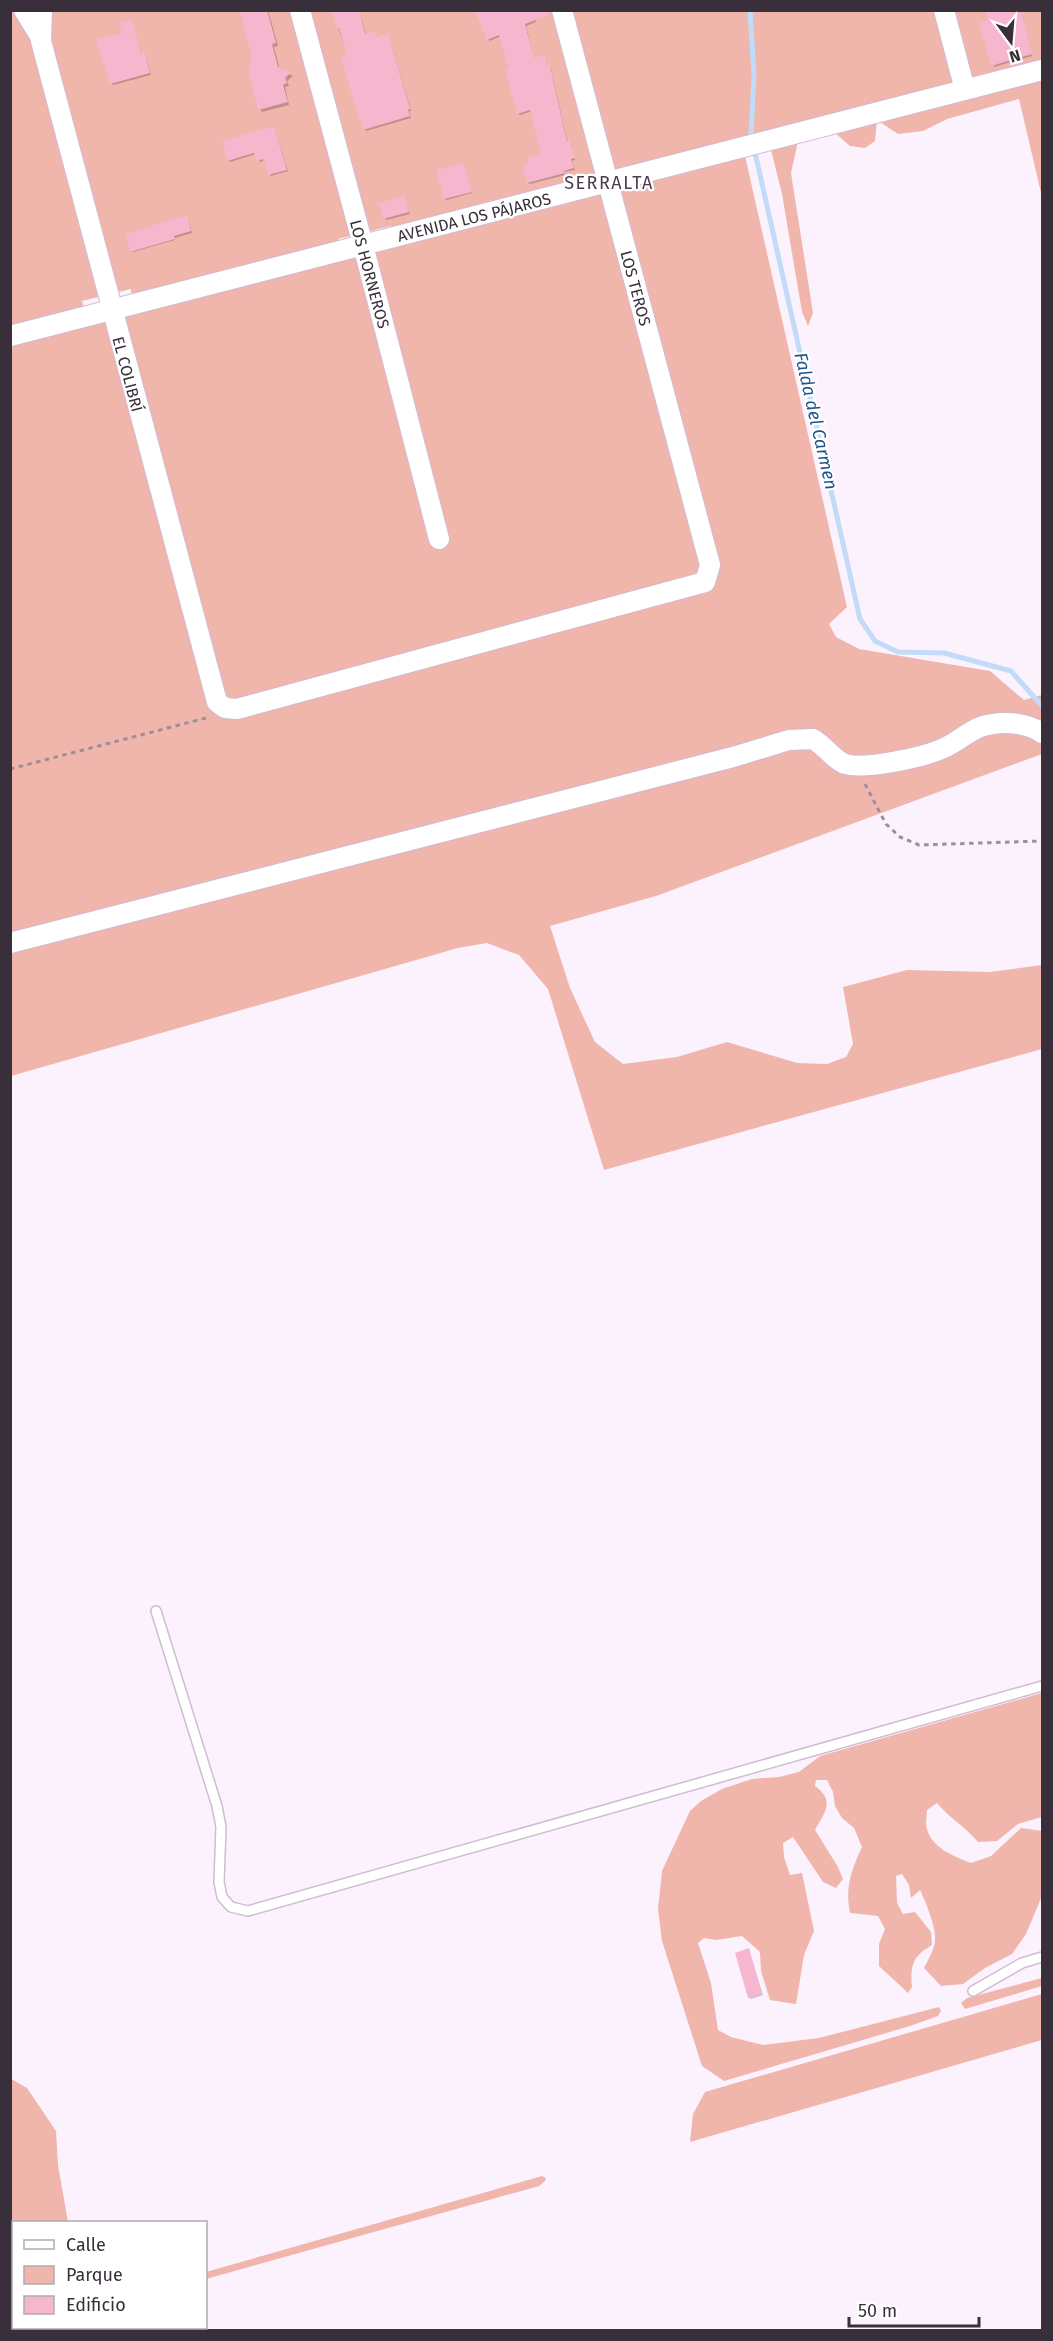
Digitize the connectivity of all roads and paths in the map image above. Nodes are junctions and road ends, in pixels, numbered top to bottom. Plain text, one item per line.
1 (24, 10) edge
2 (42, 10) edge
3 (300, 10) edge
4 (562, 10) edge
5 (944, 10) edge
6 (40, 36) junction
7 (1042, 70) edge
8 (964, 90) junction
9 (608, 182) junction
10 (363, 245) junction
11 (111, 310) junction
12 (10, 336) edge
13 (438, 539) dead end
14 (231, 709) junction
15 (1042, 733) edge
16 (844, 764) junction
17 (10, 769) edge
18 (1042, 841) edge
19 (10, 943) edge
20 (156, 1611) dead end
21 (1042, 1686) edge
22 (1042, 1957) edge
23 (972, 1991) dead end

1 - 6 street, EL COLIBRÍ
2 - 6 street, EL COLIBRÍ
3 - 10 street, LOS HORNEROS
4 - 9 street, LOS TEROS
5 - 8 street
6 - 11 street, EL COLIBRÍ
7 - 8 street, AVENIDA LOS PÁJAROS
8 - 9 street, AVENIDA LOS PÁJAROS
9 - 10 street, AVENIDA LOS PÁJAROS
9 - 14 street, LOS TEROS
10 - 11 street, AVENIDA LOS PÁJAROS
10 - 13 street, LOS HORNEROS
11 - 12 street, AVENIDA LOS PÁJAROS
11 - 14 street, EL COLIBRÍ
14 - 17 path
15 - 16 street
16 - 18 path
16 - 19 street
20 - 21 lane
22 - 23 lane

